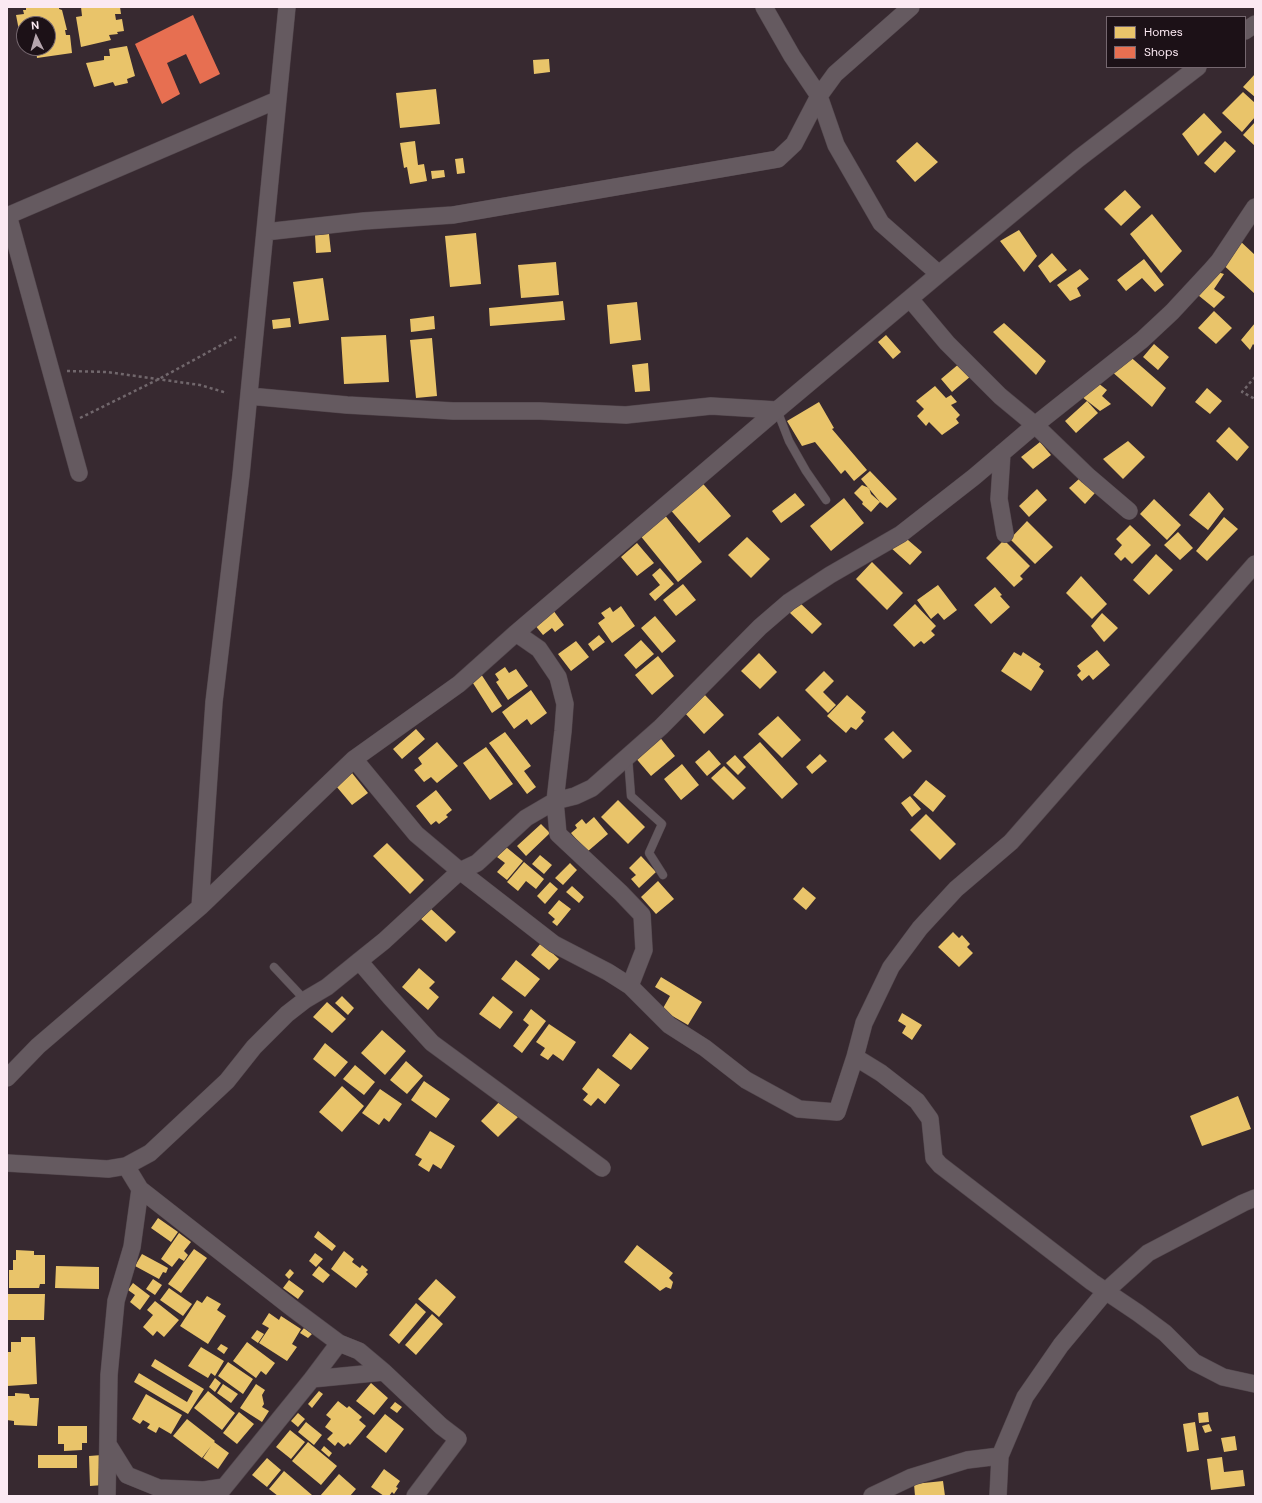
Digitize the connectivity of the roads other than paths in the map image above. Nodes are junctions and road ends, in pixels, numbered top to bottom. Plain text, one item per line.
1 (287, 7) edge
2 (764, 7) edge
3 (910, 7) edge
4 (1255, 24) edge
5 (1246, 30) edge
6 (1197, 68) edge
7 (819, 96) junction
8 (277, 100) junction
9 (1255, 207) edge
10 (8, 215) edge
11 (265, 232) junction
12 (938, 274) junction
13 (910, 299) junction
14 (249, 396) junction
15 (777, 410) junction
16 (1035, 425) junction
17 (1002, 453) junction
18 (79, 473) dead end
19 (826, 500) dead end
20 (1129, 511) dead end
21 (1005, 534) dead end
22 (1255, 564) edge
23 (516, 633) junction
24 (628, 757) junction
25 (354, 759) junction
26 (555, 801) junction
27 (460, 871) junction
28 (663, 875) dead end
29 (200, 907) junction
30 (360, 961) junction
31 (274, 967) dead end
32 (630, 986) junction
33 (305, 1000) junction
34 (855, 1058) junction
35 (7, 1078) edge
36 (7, 1163) edge
37 (126, 1166) junction
38 (602, 1168) dead end
39 (140, 1189) junction
40 (1255, 1198) edge
41 (1106, 1292) junction
42 (339, 1343) junction
43 (384, 1372) junction
44 (312, 1378) junction
45 (1255, 1384) edge
46 (109, 1446) junction
47 (1000, 1456) junction
48 (127, 1475) junction
49 (221, 1492) edge
50 (107, 1496) edge
51 (158, 1496) edge
52 (415, 1496) edge
53 (872, 1496) edge
54 (998, 1496) edge

1 - 8 street
2 - 7 street
3 - 7 street
4 - 5 street
6 - 12 street
7 - 11 street
7 - 12 street
8 - 10 street
8 - 11 street
9 - 16 street
10 - 18 street
11 - 14 street
12 - 13 street
13 - 15 street
13 - 16 street
14 - 15 street
14 - 29 street
15 - 19 lane
15 - 23 street
16 - 17 street
16 - 20 street
17 - 21 street
17 - 24 street
22 - 34 street
23 - 25 street
23 - 26 street
24 - 26 street
24 - 28 lane
25 - 27 street
25 - 29 street
26 - 27 street
26 - 32 street
27 - 30 street
27 - 32 street
29 - 35 street
30 - 33 street
30 - 38 street
31 - 33 lane
32 - 34 street
33 - 37 street
34 - 41 street
36 - 37 street
37 - 39 street
39 - 42 street
39 - 46 street
40 - 41 street
41 - 45 street
41 - 47 street
42 - 43 street
42 - 44 street
43 - 44 street
43 - 52 street
44 - 49 street
46 - 48 street
46 - 50 street
47 - 53 street
47 - 54 street
48 - 49 street
48 - 51 street

